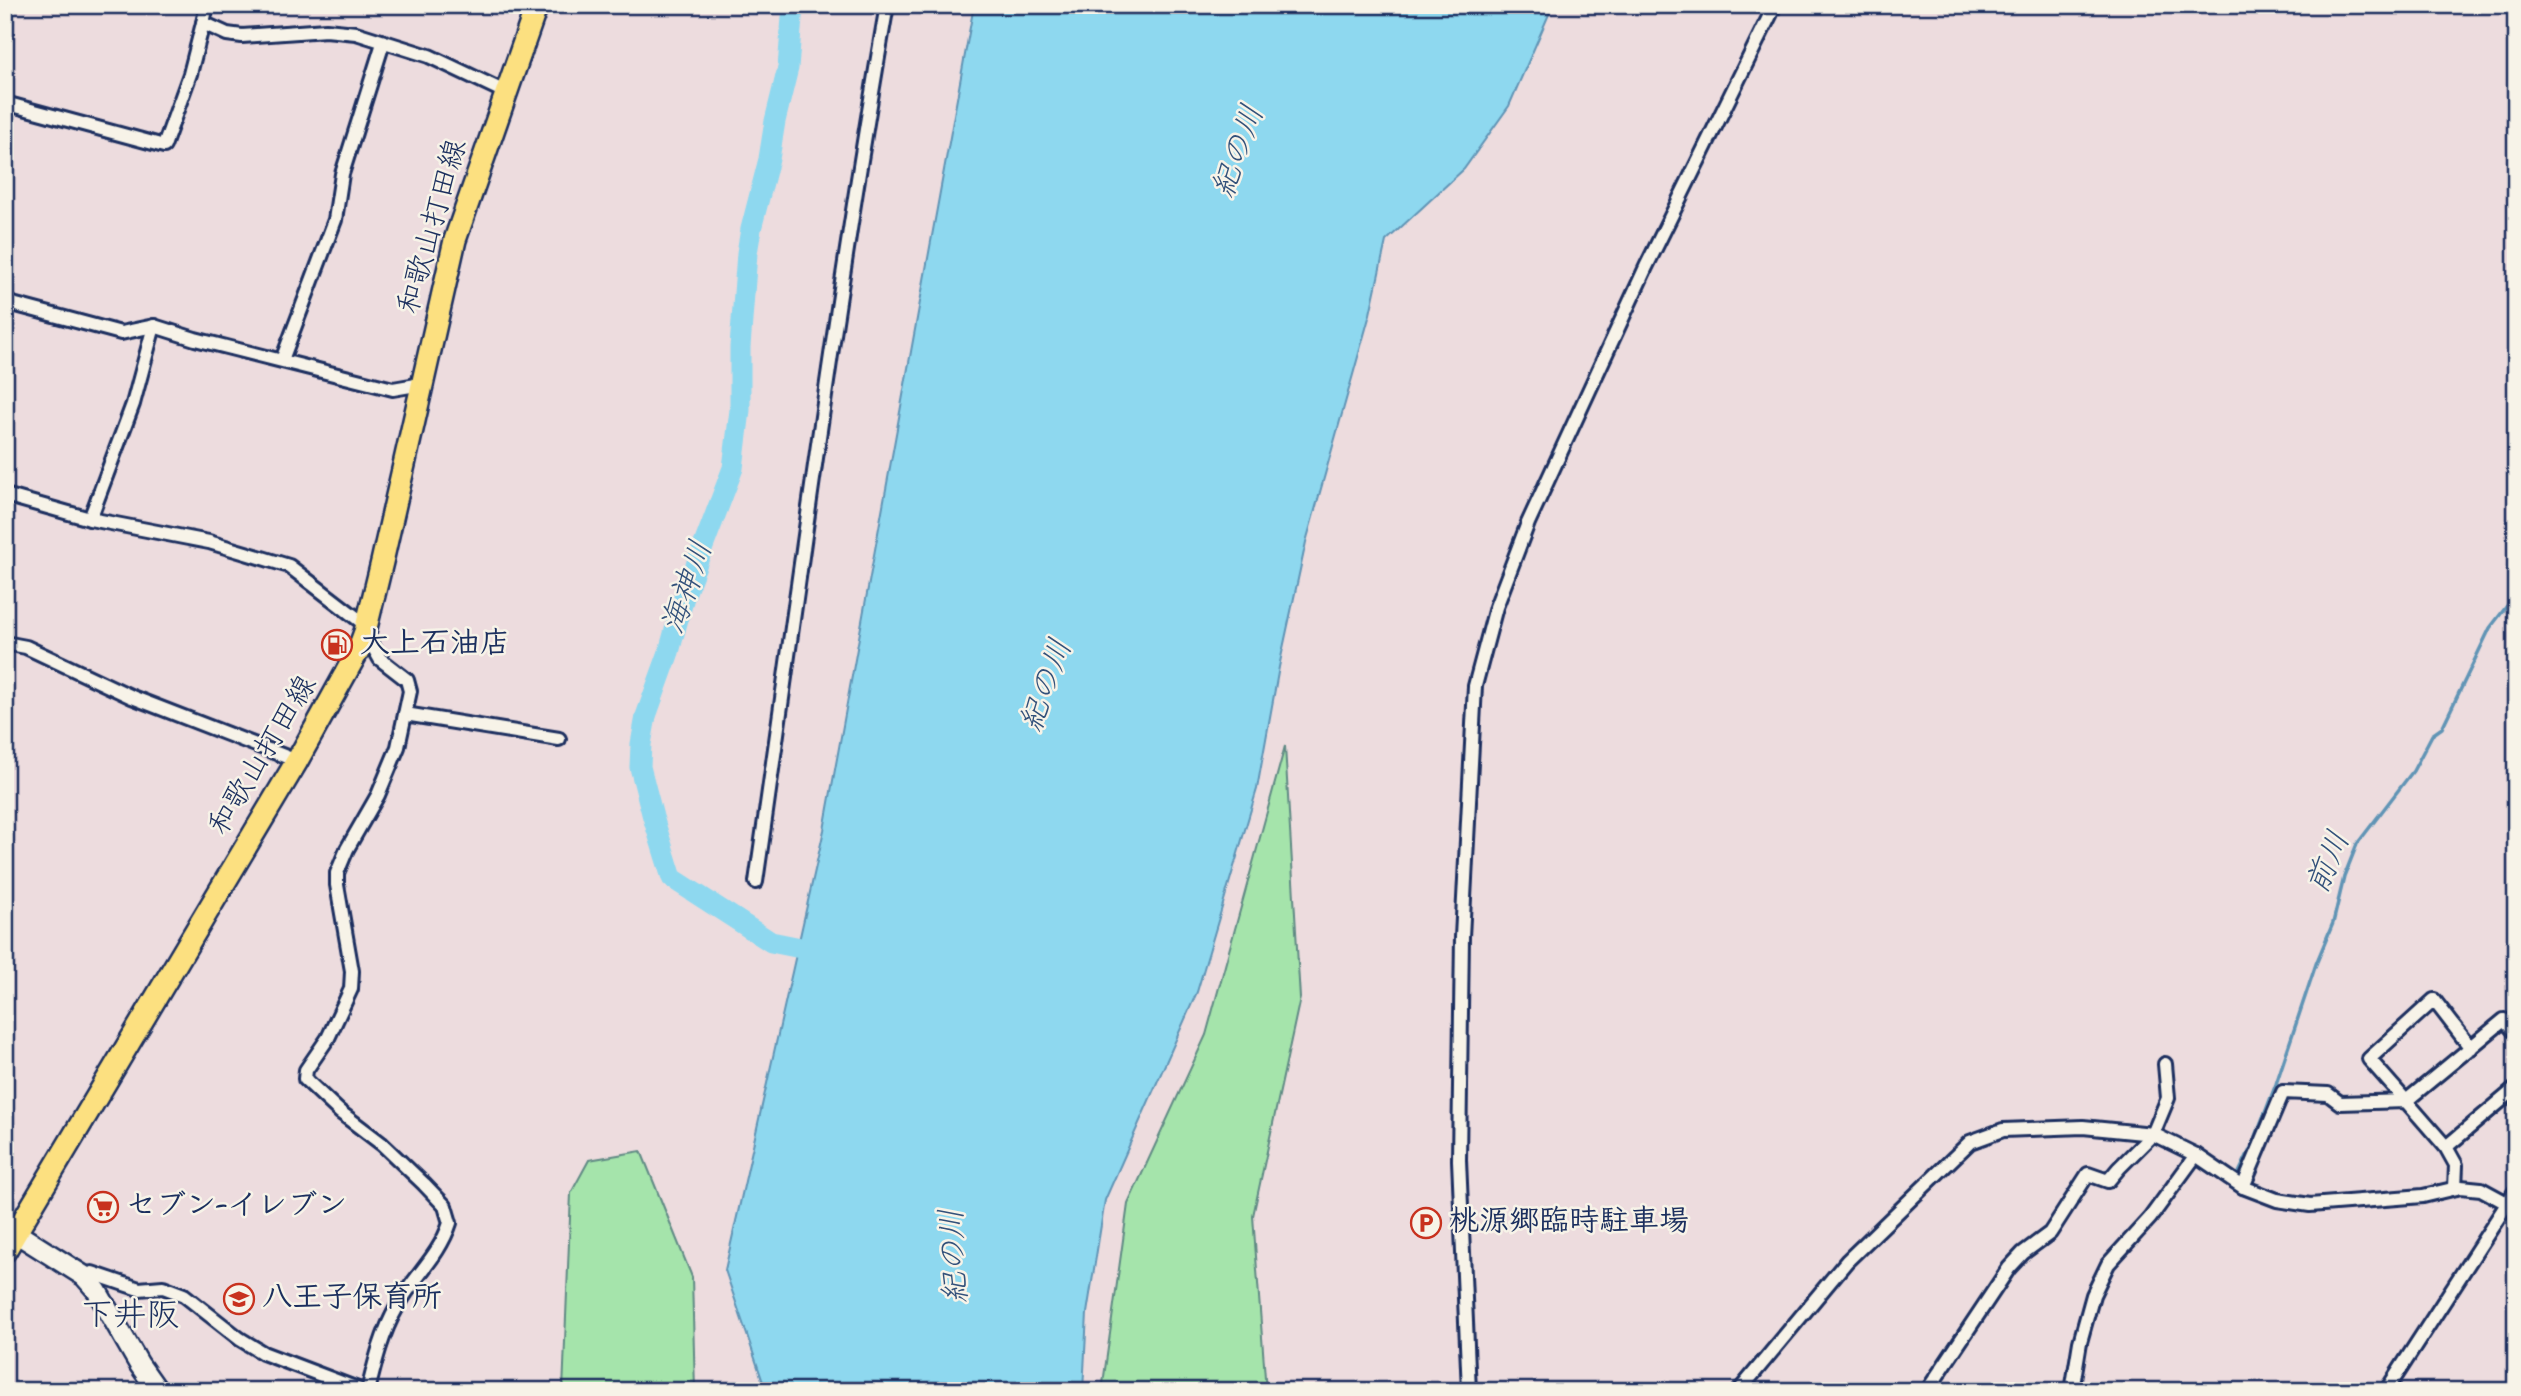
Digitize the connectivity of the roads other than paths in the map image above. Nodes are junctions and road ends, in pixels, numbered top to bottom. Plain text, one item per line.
1 (207, 5) edge
2 (537, 5) edge
3 (887, 5) edge
4 (1775, 5) edge
5 (203, 23) junction
6 (383, 43) junction
7 (505, 92) junction
8 (5, 103) edge
9 (5, 302) edge
10 (154, 326) junction
11 (282, 360) junction
12 (422, 384) junction
13 (5, 495) edge
14 (90, 519) junction
15 (366, 629) junction
16 (5, 643) edge
17 (405, 714) junction
18 (559, 739) dead end
19 (297, 761) junction
20 (756, 882) dead end
21 (2516, 1033) edge
22 (2471, 1048) junction
23 (2165, 1064) dead end
24 (2516, 1088) edge
25 (2406, 1101) junction
26 (2153, 1134) junction
27 (2446, 1147) junction
28 (2196, 1155) junction
29 (2244, 1187) junction
30 (2455, 1188) junction
31 (2516, 1190) edge
32 (2511, 1205) edge
33 (9, 1237) edge
34 (84, 1276) junction
35 (158, 1391) edge
36 (363, 1391) edge
37 (368, 1391) edge
38 (1469, 1391) edge
39 (1739, 1391) edge
40 (1927, 1391) edge
41 (2072, 1391) edge
42 (2386, 1391) edge

1 - 5 street
2 - 7 main road, 和歌山打田線
3 - 20 street
4 - 38 street
5 - 6 street
5 - 8 street
6 - 7 street
6 - 11 street
7 - 12 main road, 和歌山打田線
9 - 10 street
10 - 11 street
10 - 14 street
11 - 12 street
12 - 15 main road, 和歌山打田線
13 - 14 street
14 - 15 street
15 - 17 street
15 - 19 main road, 和歌山打田線
16 - 19 street
17 - 18 street
17 - 37 street
19 - 33 main road, 和歌山打田線
21 - 22 street
22 - 25 street
22 - 25 street
23 - 26 street
24 - 27 street
25 - 27 street
25 - 29 street
26 - 28 street
26 - 39 street
26 - 40 street
27 - 30 street
28 - 29 street
28 - 41 street
29 - 30 street
30 - 32 street
31 - 32 street
32 - 42 street
33 - 34 main road
34 - 35 main road
34 - 36 street

